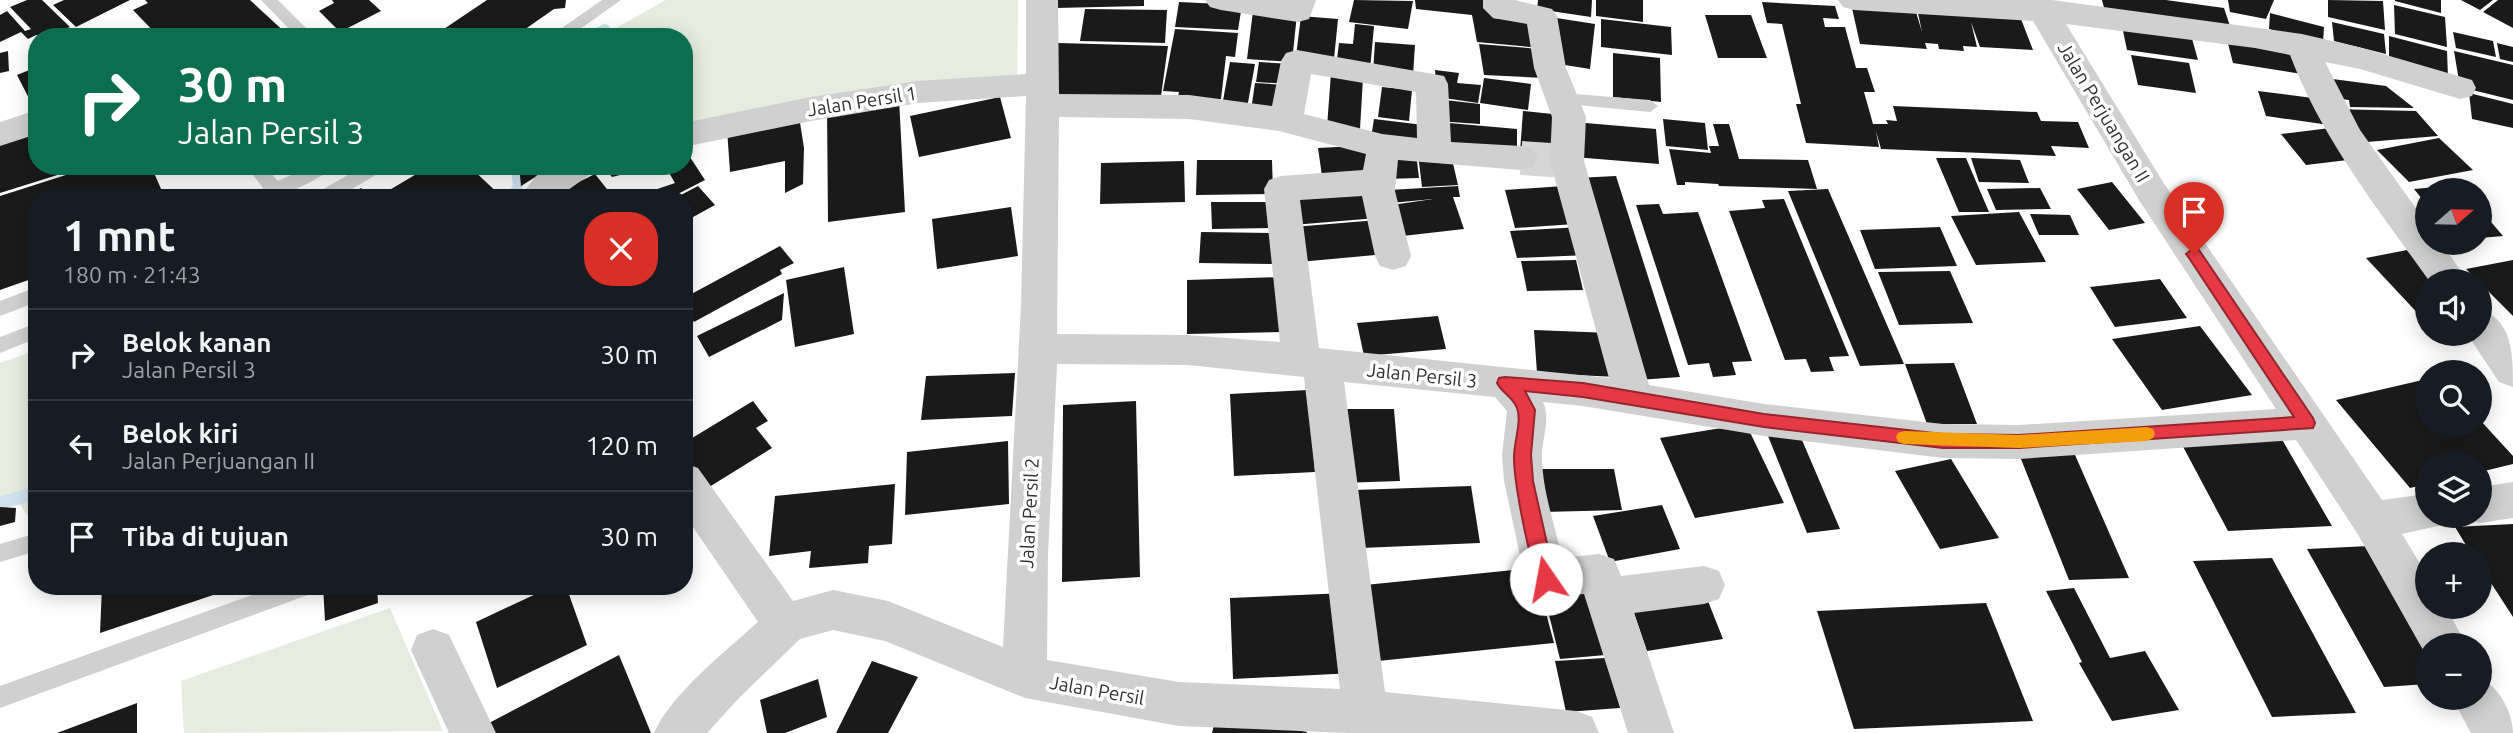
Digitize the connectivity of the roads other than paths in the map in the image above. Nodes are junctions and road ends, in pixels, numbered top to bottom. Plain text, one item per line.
1 (269, 0) edge
2 (614, 0) edge
3 (1042, 0) edge
4 (1221, 0) edge
5 (1300, 0) edge
6 (1499, 0) edge
7 (1854, 0) edge
8 (2039, 5) edge
9 (298, 28) edge
10 (571, 28) edge
11 (2302, 45) junction
12 (2460, 88) dead end
13 (1043, 94) junction
14 (1562, 99) junction
15 (1650, 106) dead end
16 (1286, 121) junction
17 (28, 125) edge
18 (693, 133) edge
19 (0, 134) edge
20 (1382, 146) junction
21 (1434, 153) junction
22 (1521, 158) tunnel mouth
23 (309, 175) edge
24 (362, 175) edge
25 (563, 175) edge
26 (1379, 183) junction
27 (278, 189) edge
28 (338, 189) edge
29 (544, 189) edge
30 (1392, 256) dead end
31 (2440, 269) edge
32 (28, 298) edge
33 (0, 309) edge
34 (28, 334) edge
35 (2492, 341) edge
36 (0, 345) edge
37 (1038, 349) junction
38 (1311, 363) junction
39 (2513, 371) edge
40 (1505, 383) junction
41 (1634, 399) junction
42 (2307, 423) junction
43 (693, 493) edge
44 (2513, 500) edge
45 (2492, 503) edge
46 (2415, 514) edge
47 (2372, 520) junction
48 (28, 545) edge
49 (0, 553) edge
50 (1704, 585) dead end
51 (280, 595) edge
52 (1607, 597) junction
53 (785, 625) junction
54 (2437, 633) edge
55 (433, 650) dead end
56 (1025, 677) junction
57 (0, 697) edge
58 (2482, 710) edge
59 (1365, 712) junction
60 (1181, 718) edge
61 (473, 733) edge
62 (677, 733) edge
63 (1576, 733) edge
64 (1651, 733) edge
65 (2496, 733) edge

1 - 9 lane
2 - 10 lane
3 - 13 street, Jalan Persil 2
4 - 5 street
6 - 14 street
7 - 8 street
8 - 11 street
8 - 42 street, Jalan Perjuangan II
11 - 12 street
11 - 31 street
13 - 16 street, Jalan Persil 1
13 - 18 street, Jalan Persil 1
13 - 37 street, Jalan Persil 2
14 - 15 lane
14 - 41 street
16 - 20 street, Jalan Persil 1
16 - 21 street
17 - 19 street
20 - 21 street, Jalan Persil 1
20 - 26 street
21 - 22 street, Jalan Persil 1
23 - 27 lane
24 - 28 lane
25 - 29 street
26 - 30 street
26 - 38 street
32 - 33 lane
34 - 36 lane
35 - 39 street
37 - 38 street, Jalan Persil 3
37 - 56 street, Jalan Persil 2
38 - 40 street, Jalan Persil 3
38 - 59 street
40 - 41 street, Jalan Persil 3
40 - 52 street
41 - 42 street, Jalan Persil 3
42 - 47 street, Jalan Perjuangan II
43 - 53 street
44 - 45 street
46 - 47 street
47 - 54 street, Jalan Perjuangan II
48 - 49 lane
50 - 52 street
51 - 57 lane
52 - 64 street
53 - 56 street, Jalan Persil
53 - 62 street, Jalan Persil
55 - 61 street
56 - 60 street, Jalan Persil
58 - 65 street
59 - 60 street, Jalan Persil
59 - 63 street, Jalan Persil

